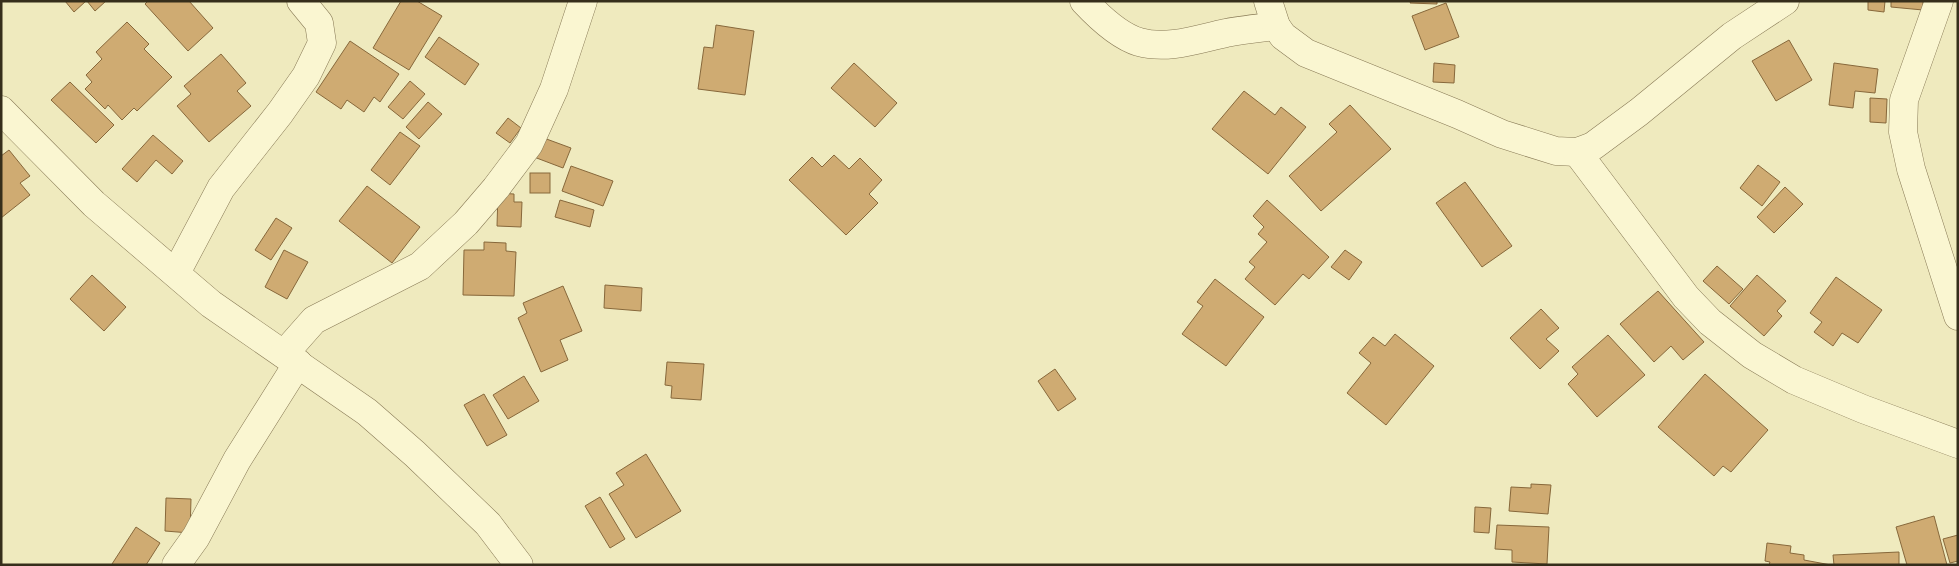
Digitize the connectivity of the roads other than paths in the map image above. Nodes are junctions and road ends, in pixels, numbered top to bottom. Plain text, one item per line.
1 (302, 1) edge
2 (583, 1) edge
3 (1084, 1) edge
4 (1785, 1) edge
5 (1939, 1) edge
6 (1272, 14) edge
7 (1, 110) edge
8 (1576, 152) junction
9 (176, 273) junction
10 (1958, 316) edge
11 (291, 359) junction
12 (1958, 444) edge
13 (176, 565) edge
14 (519, 565) edge

1 - 9 street
2 - 11 street
3 - 6 street
4 - 8 street
5 - 10 street
6 - 8 street
7 - 9 street
8 - 12 street
9 - 11 street
11 - 13 street
11 - 14 street

